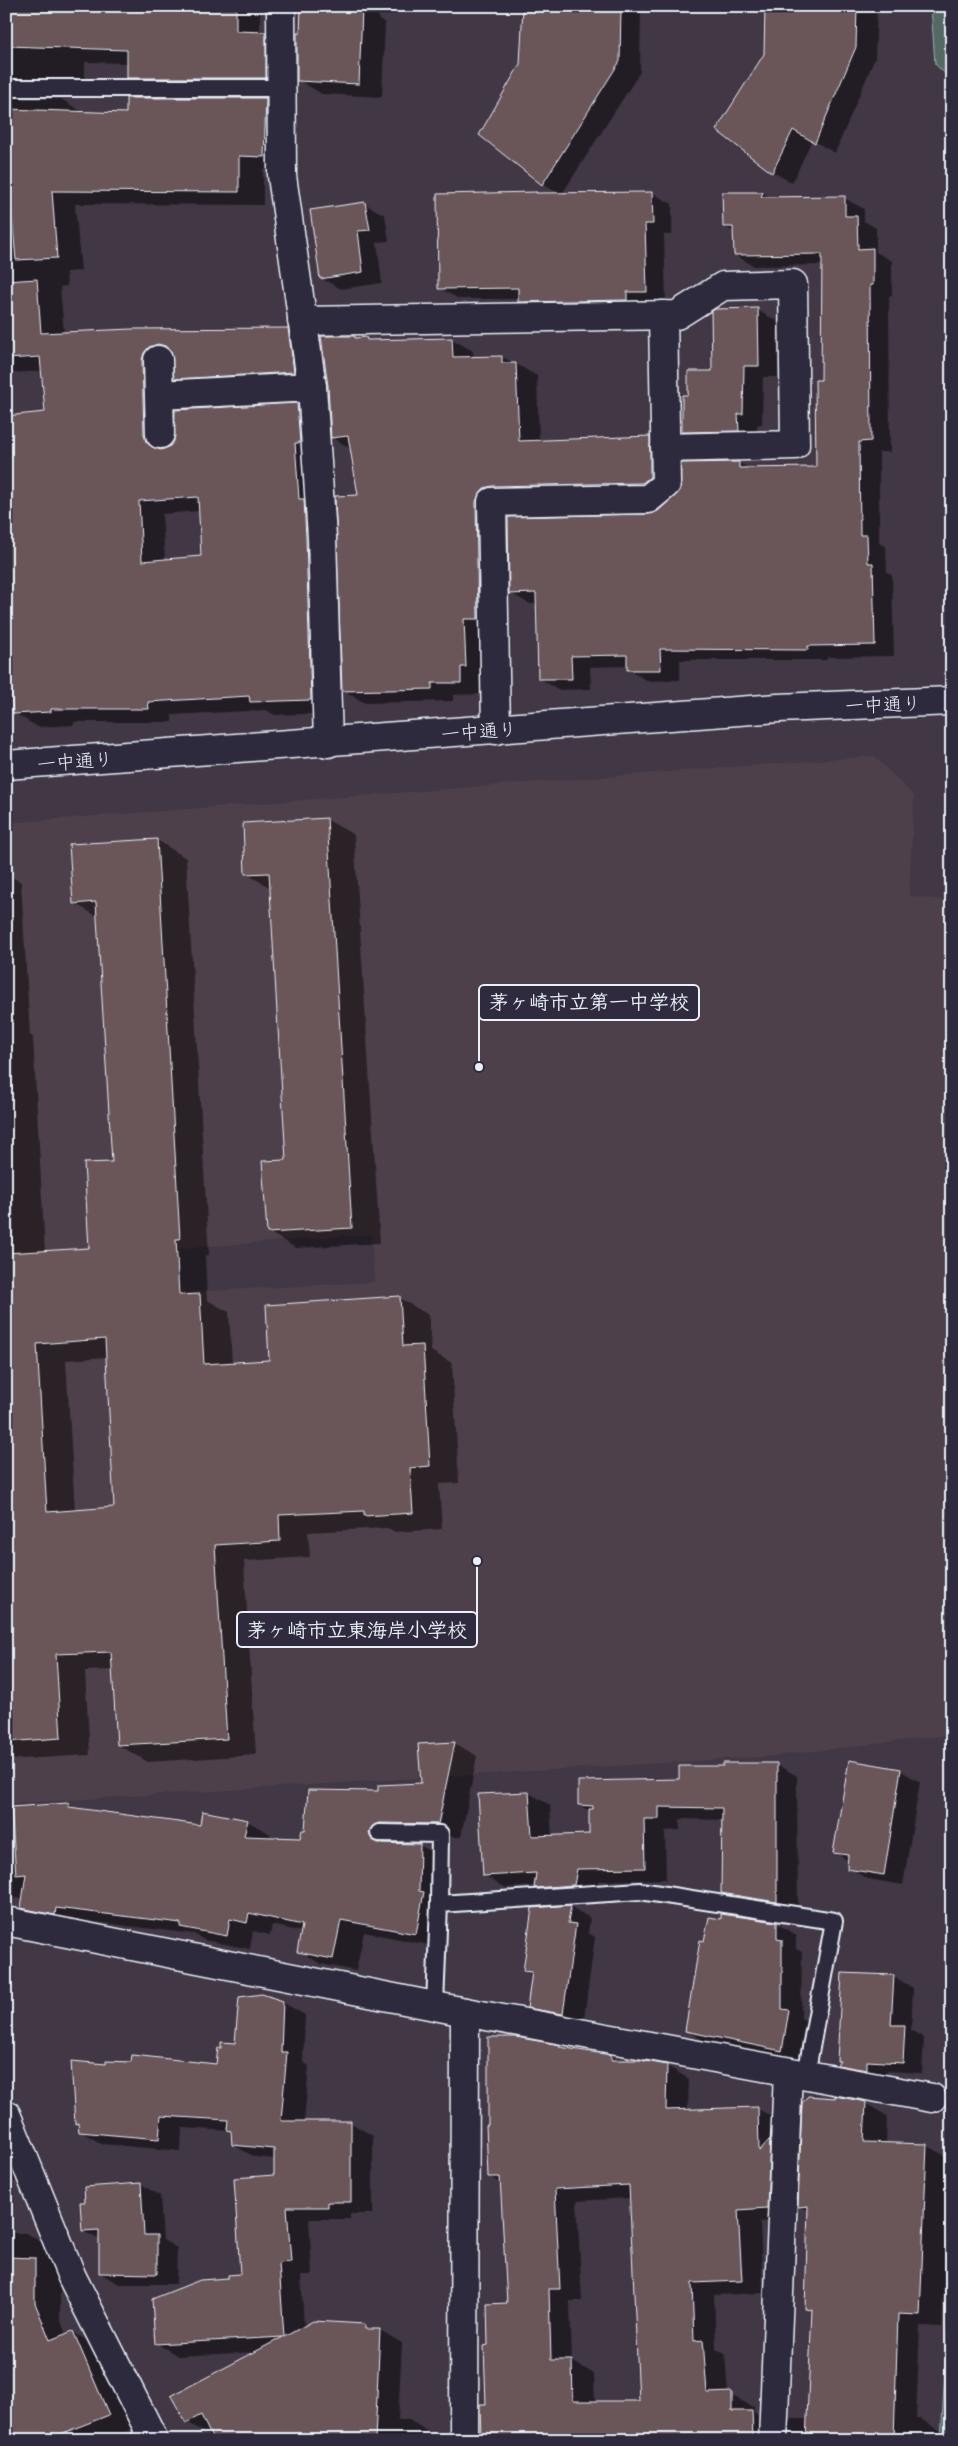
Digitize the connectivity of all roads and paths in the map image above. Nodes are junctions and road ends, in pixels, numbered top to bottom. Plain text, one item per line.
1 (281, 6) edge
2 (6, 88) edge
3 (280, 88) junction
4 (663, 315) junction
5 (302, 321) junction
6 (158, 360) dead end
7 (312, 387) junction
8 (159, 395) junction
9 (160, 434) dead end
10 (665, 448) junction
11 (952, 701) edge
12 (496, 730) junction
13 (328, 743) junction
14 (6, 765) edge
15 (379, 1833) dead end
16 (439, 1904) junction
17 (6, 1921) edge
18 (435, 2005) junction
19 (465, 2012) junction
20 (797, 2073) junction
21 (932, 2098) dead end
22 (6, 2114) edge
23 (150, 2439) edge
24 (464, 2440) edge
25 (773, 2440) edge

1 - 3 street
2 - 3 lane
3 - 5 street
4 - 5 street
4 - 10 street
4 - 10 street
5 - 7 street
6 - 8 street
7 - 8 street
7 - 13 street
8 - 9 street
10 - 12 street
11 - 12 street, 一中通り
12 - 13 street, 一中通り
13 - 14 street, 一中通り
15 - 16 lane
16 - 18 lane
16 - 20 lane
17 - 18 street
18 - 19 street
19 - 20 street
19 - 24 street
20 - 21 street
20 - 25 street
22 - 23 street

